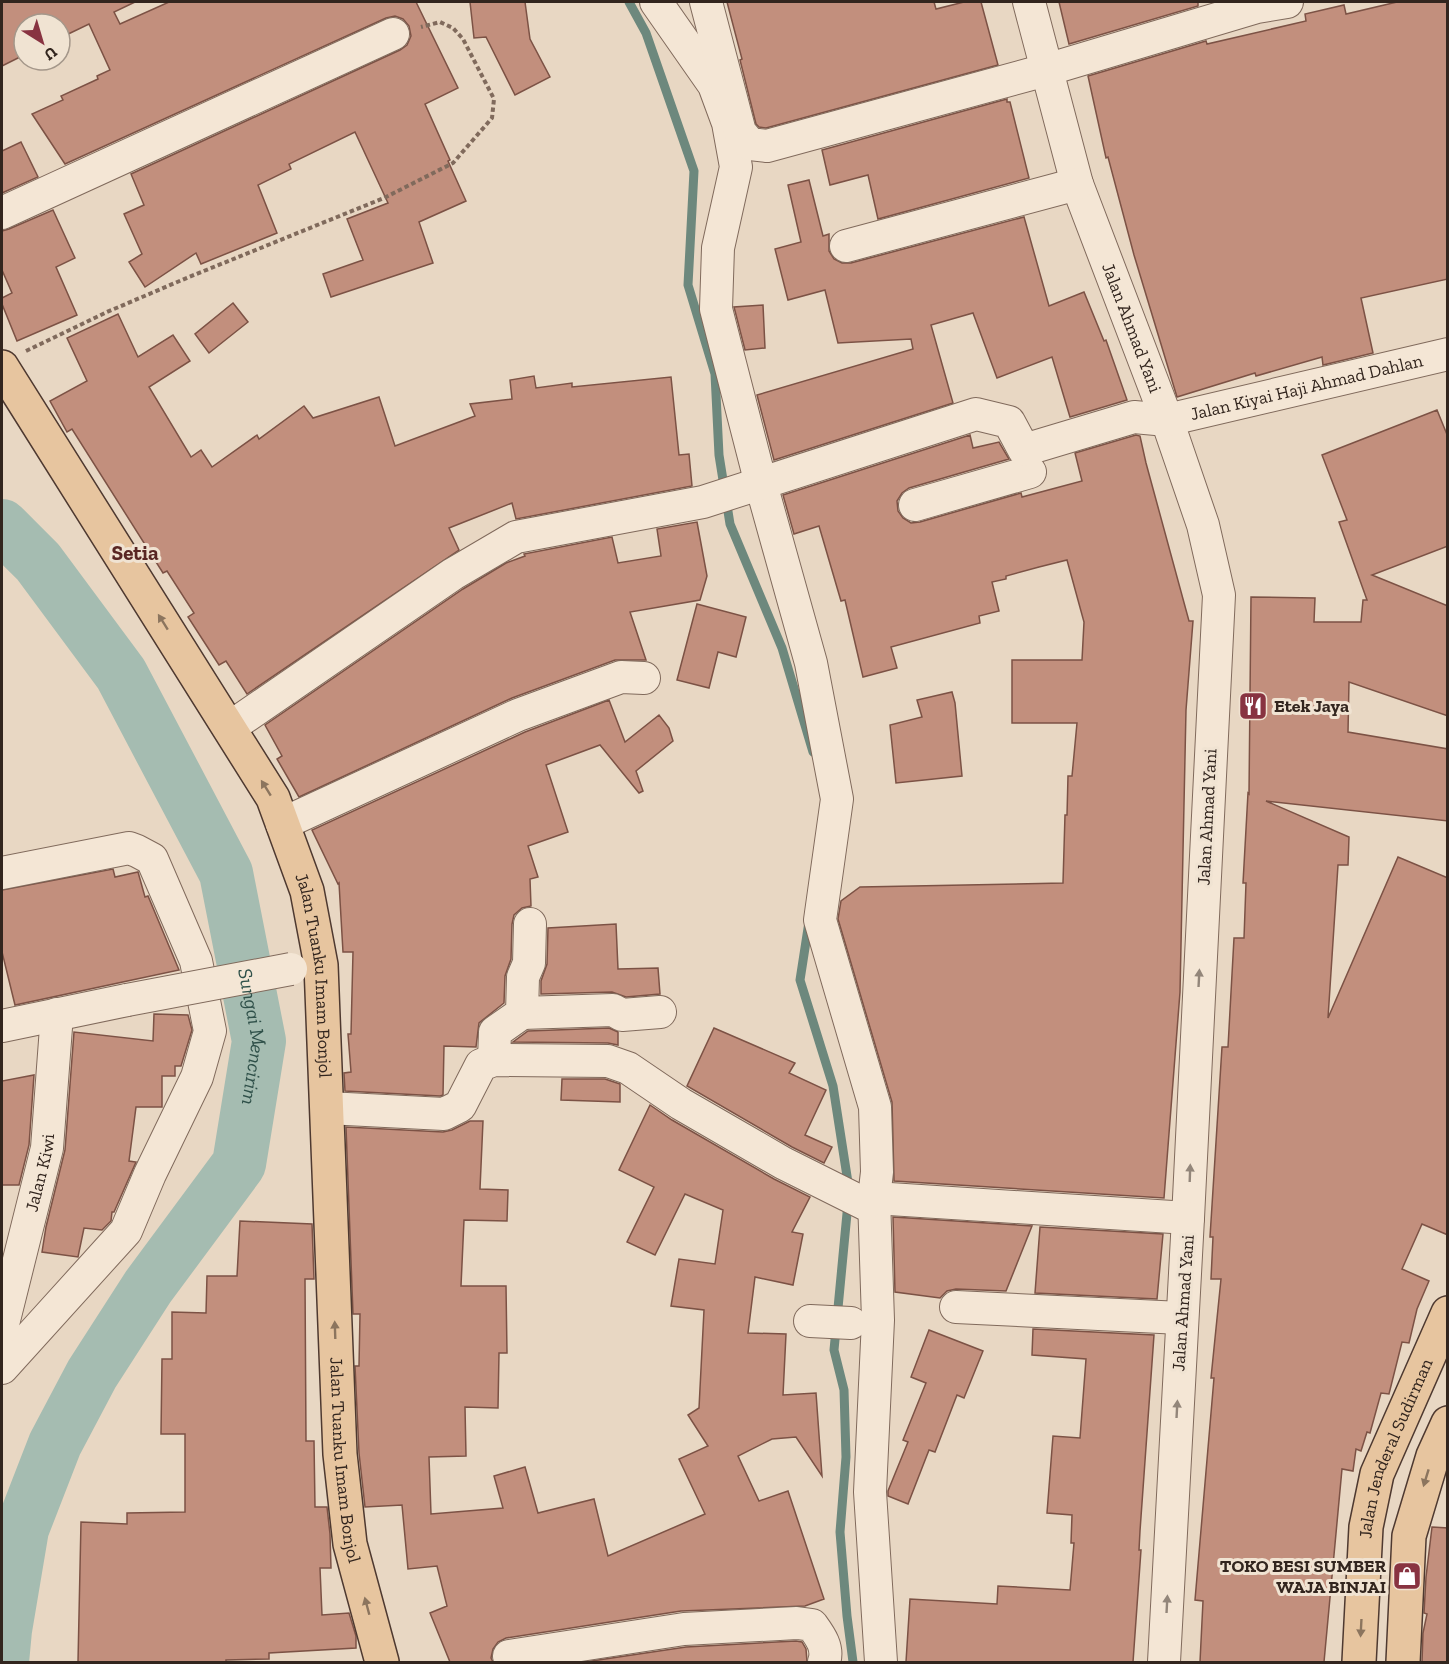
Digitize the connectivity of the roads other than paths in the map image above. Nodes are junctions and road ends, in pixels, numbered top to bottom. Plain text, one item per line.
1 (656, 2) edge
2 (706, 2) edge
3 (1029, 2) edge
4 (1287, 2) edge
5 (1256, 4) edge
6 (393, 34) road end
7 (1046, 70) junction
8 (1077, 183) junction
9 (2, 213) edge
10 (846, 246) dead end
11 (1448, 354) edge
12 (12, 360) edge
13 (1167, 420) junction
14 (1037, 462) junction
15 (750, 487) junction
16 (915, 505) dead end
17 (644, 678) dead end
18 (229, 728) junction
19 (282, 824) junction
20 (2, 873) edge
21 (530, 924) dead end
22 (306, 967) junction
23 (660, 1012) dead end
24 (522, 1013) junction
25 (57, 1014) junction
26 (2, 1026) edge
27 (494, 1060) junction
28 (327, 1108) junction
29 (869, 1201) junction
30 (1188, 1218) junction
31 (956, 1307) dead end
32 (1448, 1312) edge
33 (1182, 1318) junction
34 (810, 1321) dead end
35 (851, 1323) dead end
36 (2, 1328) edge
37 (2, 1368) edge
38 (1448, 1423) edge
39 (509, 1656) dead end
40 (382, 1662) edge
41 (824, 1662) edge
42 (881, 1662) edge
43 (1164, 1662) edge
44 (1359, 1662) edge
45 (1404, 1662) edge

1 - 15 street
2 - 7 street
3 - 7 street, Jalan Ahmad Yani
4 - 5 street
5 - 7 street
6 - 9 street
7 - 8 street, Jalan Ahmad Yani
8 - 10 street
8 - 13 street, Jalan Ahmad Yani
11 - 13 street, Jalan Kiyai Haji Ahmad Dahlan
18 -> 12 main road, Jalan Tuanku Imam Bonjol
13 - 14 street, Jalan Kiyai Haji Ahmad Dahlan
30 -> 13 street, Jalan Ahmad Yani
14 - 15 street
14 - 16 street, Jalan Kiyai Haji Ahmad Dahlan
15 - 18 street
15 - 29 street
17 - 19 street
19 -> 18 main road, Jalan Tuanku Imam Bonjol
19 - 22 main road, Jalan Tuanku Imam Bonjol
20 - 37 street
21 - 24 street
22 - 25 street, bridge
22 - 28 main road, Jalan Tuanku Imam Bonjol
23 - 24 street
24 - 27 street
25 - 26 street
25 - 36 street, Jalan Kiwi
27 - 28 street
27 - 29 street
40 -> 28 main road, Jalan Tuanku Imam Bonjol
29 - 30 street
29 - 42 street
30 - 33 street, Jalan Ahmad Yani
31 - 33 street
32 -> 44 main road, Jalan Jenderal Sudirman
43 -> 33 street, Jalan Ahmad Yani
34 - 35 street
38 -> 45 main road, Jalan Jenderal Sudirman
39 - 41 street

